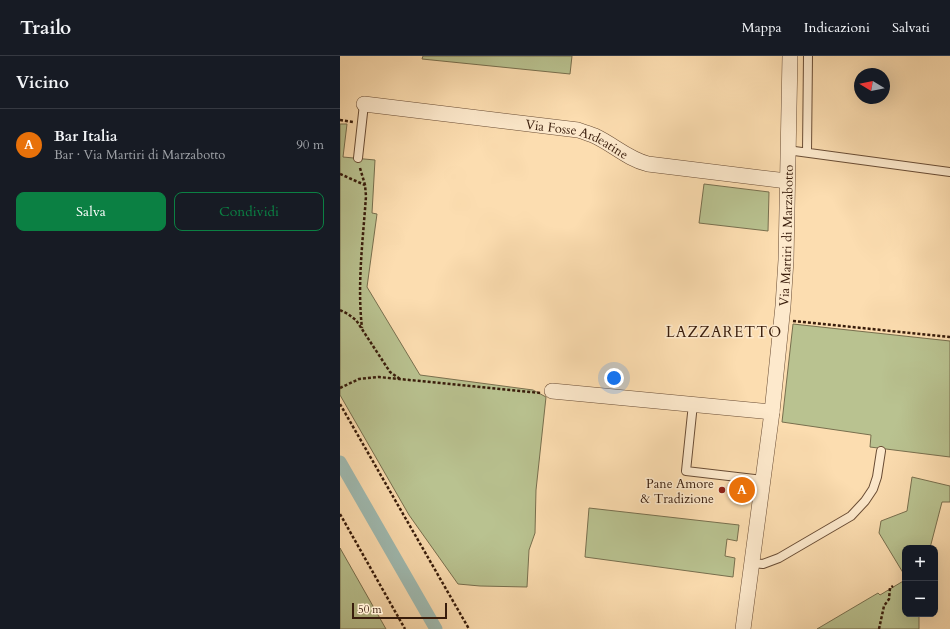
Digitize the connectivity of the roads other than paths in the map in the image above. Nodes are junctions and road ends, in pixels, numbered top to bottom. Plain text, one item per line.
1 (790, 56) edge
2 (808, 56) edge
3 (364, 104) joint
4 (787, 150) junction
5 (807, 152) junction
6 (358, 158) road end
7 (950, 172) edge
8 (787, 181) junction
9 (552, 391) road end
10 (694, 404) junction
11 (772, 412) junction
12 (881, 451) dead end
13 (764, 480) junction
14 (752, 563) junction
15 (743, 629) edge

1 - 4 street, Via Martiri di Marzabotto
2 - 5 lane
3 - 6 lane
3 - 8 street, Via Fosse Ardeatine
4 - 5 lane
4 - 8 street, Via Martiri di Marzabotto
5 - 7 lane
8 - 11 street, Via Martiri di Marzabotto
9 - 10 street
10 - 11 street
10 - 13 lane
11 - 13 street, Via Martiri di Marzabotto
12 - 14 lane
13 - 14 street, Via Martiri di Marzabotto
14 - 15 street, Via Martiri di Marzabotto

